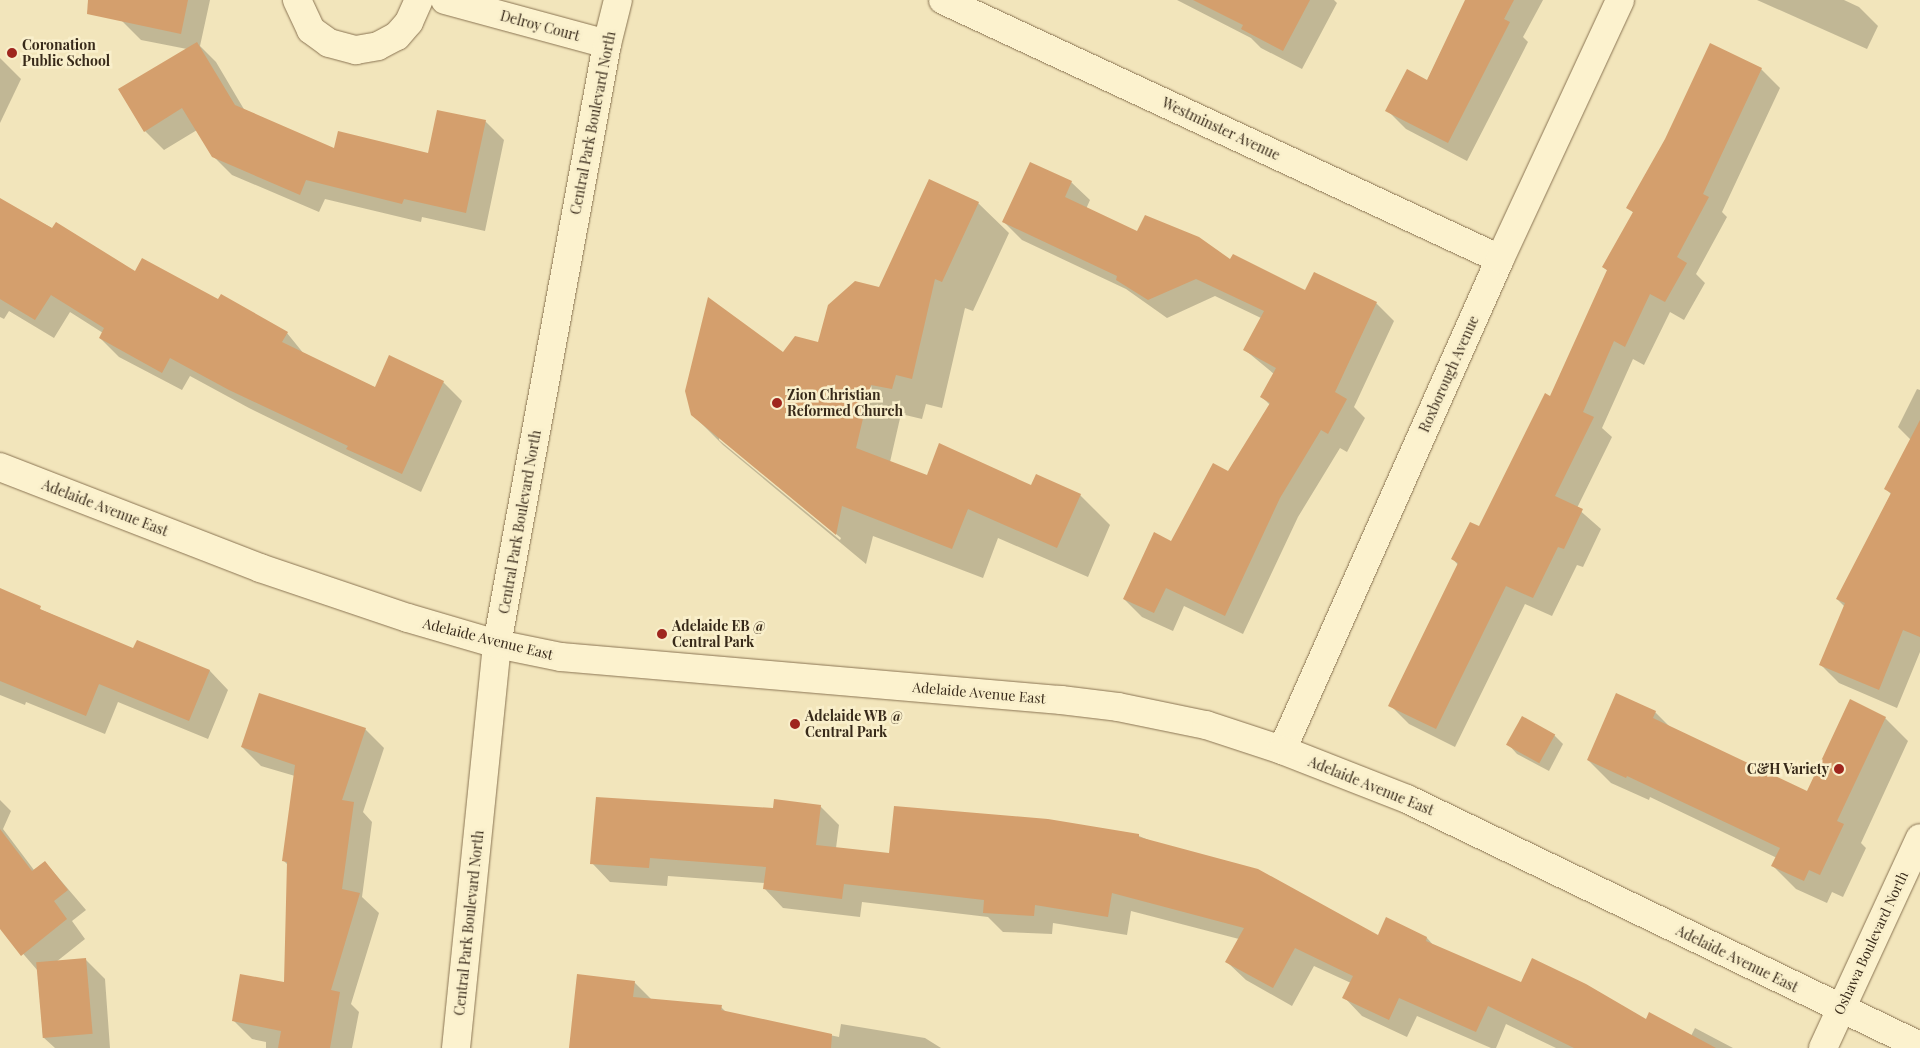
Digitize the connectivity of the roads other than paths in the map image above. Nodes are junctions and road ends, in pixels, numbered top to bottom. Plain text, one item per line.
1 (297, 0) edge
2 (420, 0) edge
3 (445, 0) edge
4 (618, 0) edge
5 (943, 0) edge
6 (1620, 0) edge
7 (607, 44) junction
8 (1500, 259) junction
9 (0, 467) edge
10 (497, 644) junction
11 (1282, 750) junction
12 (1920, 838) edge
13 (1840, 1009) junction
14 (1920, 1046) edge
15 (456, 1048) edge
16 (1823, 1048) edge

1 - 2 street
3 - 7 street, Delroy Court
4 - 7 street, Central Park Boulevard North
5 - 8 street, Westminster Avenue
6 - 8 street, Roxborough Avenue
7 - 10 street, Central Park Boulevard North
8 - 11 street, Roxborough Avenue
9 - 10 street, Adelaide Avenue East
10 - 11 street, Adelaide Avenue East
10 - 15 street, Central Park Boulevard North
11 - 13 street, Adelaide Avenue East
12 - 13 street, Oshawa Boulevard North
13 - 14 street, Adelaide Avenue East
13 - 16 street, Oshawa Boulevard North

